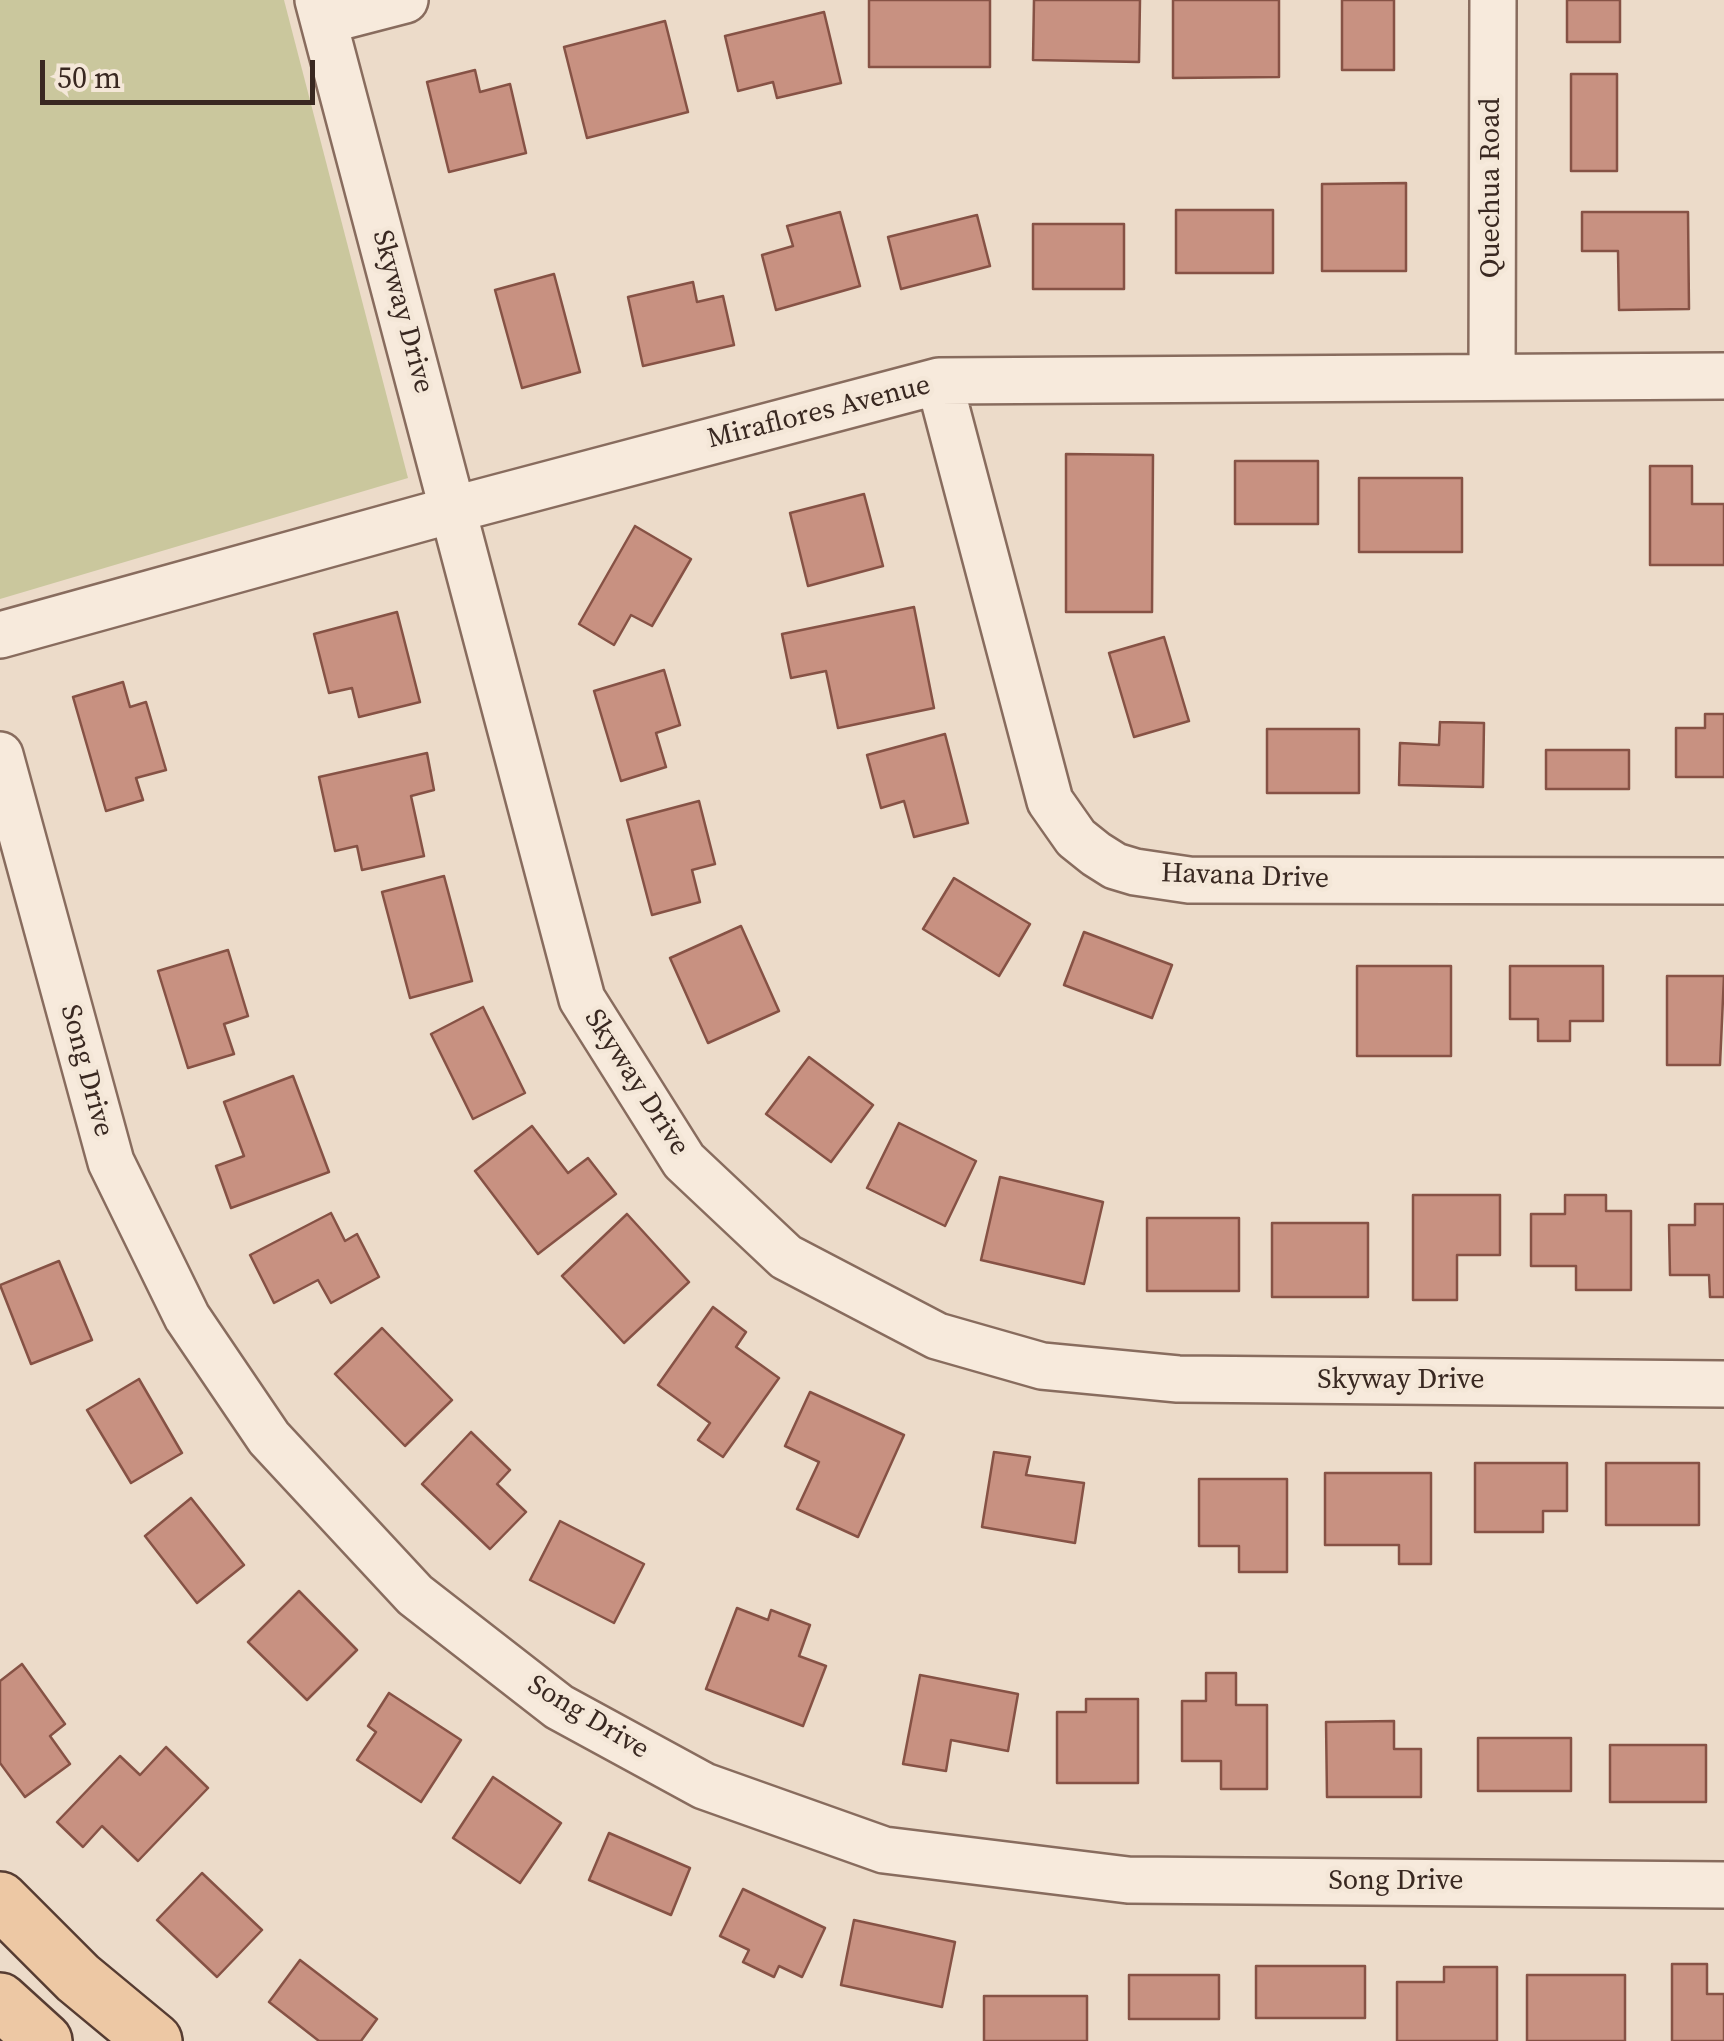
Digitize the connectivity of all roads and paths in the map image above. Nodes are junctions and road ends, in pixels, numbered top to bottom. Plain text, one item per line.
1 (406, 0) edge
2 (1493, 0) edge
3 (321, 10) edge
4 (1492, 376) junction
5 (1724, 376) edge
6 (939, 382) junction
7 (454, 509) junction
8 (0, 635) edge
9 (0, 756) edge
10 (1724, 880) edge
11 (1724, 1384) edge
12 (1724, 1884) edge
13 (0, 1900) edge
14 (0, 2002) edge
15 (44, 2041) edge
16 (154, 2041) edge

1 - 3 street
2 - 4 street, Quechua Road
3 - 7 street, Skyway Drive
4 - 5 street, Miraflores Avenue
4 - 6 street, Miraflores Avenue
6 - 7 street, Miraflores Avenue
6 - 10 street, Havana Drive
7 - 8 street, Miraflores Avenue
7 - 11 street, Skyway Drive
9 - 12 street, Song Drive
13 - 16 main road
14 - 15 main road

